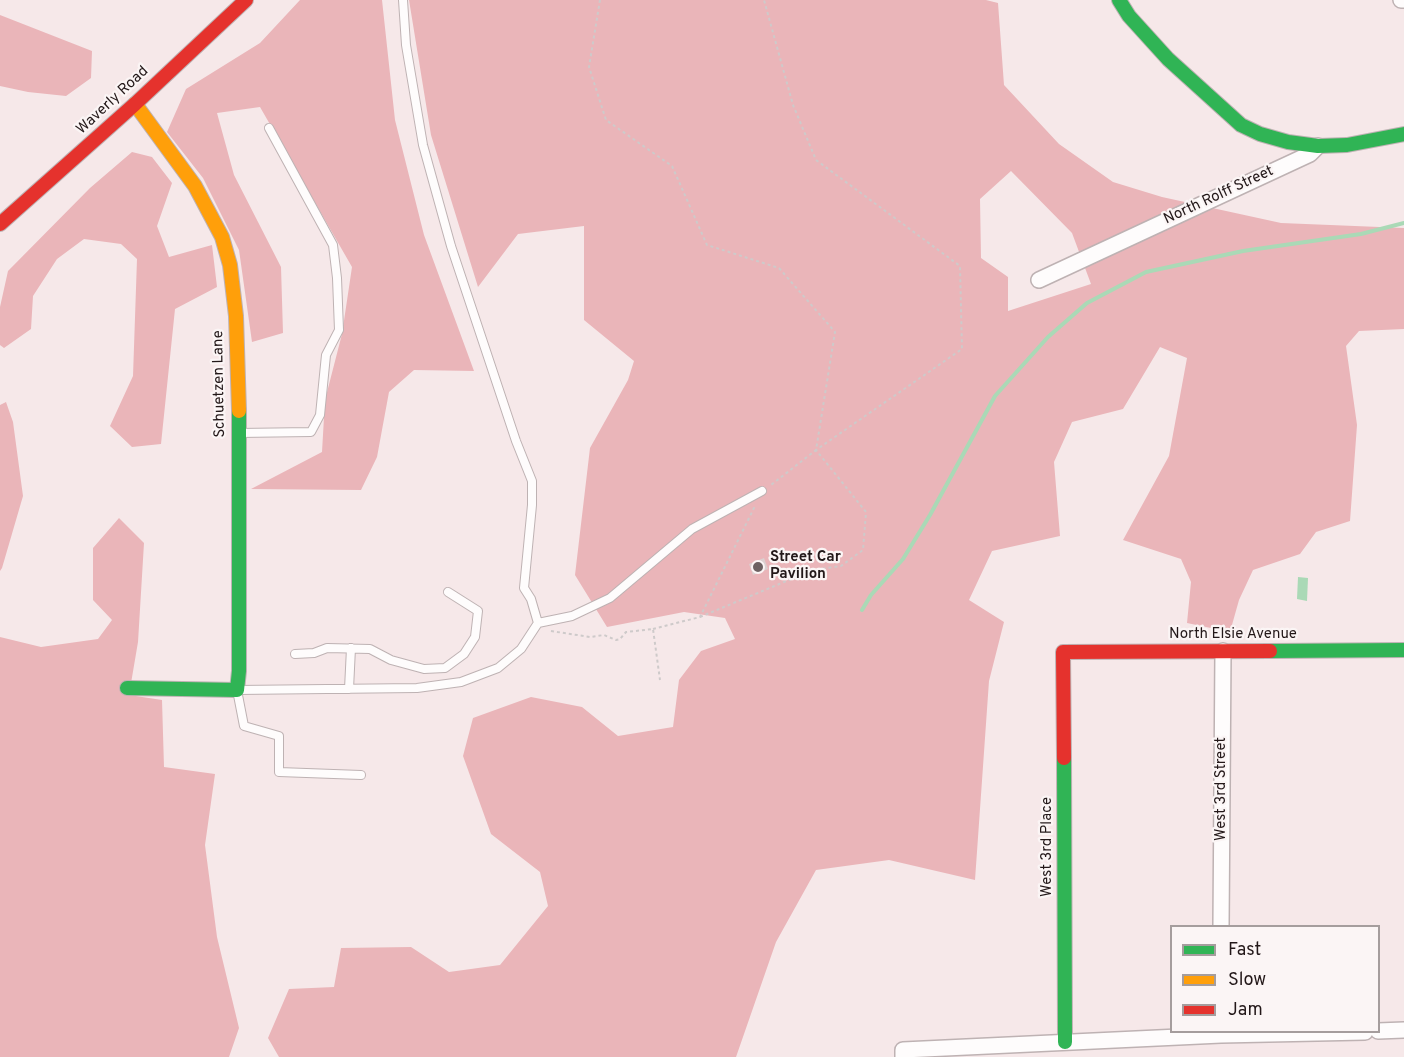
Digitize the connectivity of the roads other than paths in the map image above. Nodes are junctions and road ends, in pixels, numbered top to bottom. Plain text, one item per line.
1 (246, 0) edge
2 (403, 0) edge
3 (1119, 0) edge
4 (135, 104) junction
5 (269, 128) dead end
6 (1404, 134) edge
7 (1318, 146) junction
8 (0, 224) edge
9 (1040, 280) dead end
10 (237, 433) junction
11 (762, 491) road end
12 (448, 592) dead end
13 (536, 626) junction
14 (351, 648) junction
15 (1404, 650) edge
16 (1222, 651) junction
17 (1063, 652) joint
18 (295, 654) dead end
19 (127, 688) dead end
20 (349, 689) junction
21 (237, 690) junction
22 (361, 775) dead end
23 (1221, 925) edge
24 (1404, 1030) edge
25 (1380, 1031) edge
26 (1293, 1033) edge
27 (1221, 1034) edge
28 (1065, 1042) junction
29 (903, 1053) edge

1 - 4 street, Waverly Road
2 - 13 lane
3 - 7 street
4 - 8 street, Waverly Road
4 - 10 street, Schuetzen Lane
5 - 10 lane
6 - 7 street
7 - 9 street, North Rolff Street
10 - 21 street, Schuetzen Lane
11 - 13 lane
12 - 14 lane
13 - 20 lane
14 - 18 lane
14 - 20 lane
15 - 16 street, North Elsie Avenue
16 - 17 street, North Elsie Avenue
16 - 23 street, West 3rd Street
17 - 28 street, West 3rd Place
19 - 21 street
20 - 21 lane
21 - 22 lane
24 - 25 street
26 - 27 street
27 - 28 street
28 - 29 street

